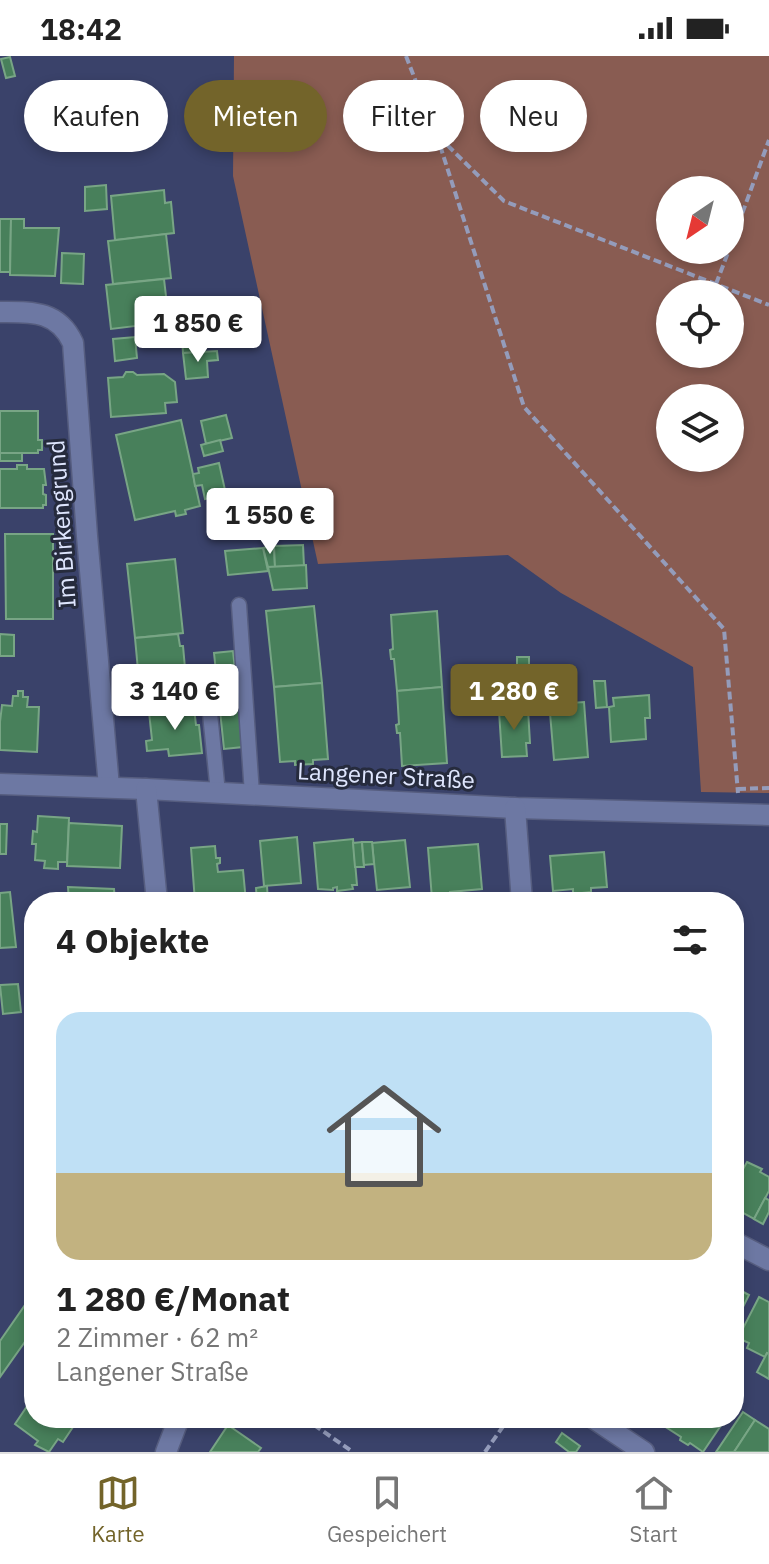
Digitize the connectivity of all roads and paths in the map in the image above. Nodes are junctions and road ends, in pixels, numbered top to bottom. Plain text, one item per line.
1 (406, 56) edge
2 (415, 80) edge
3 (769, 140) edge
4 (442, 152) edge
5 (453, 152) edge
6 (744, 210) edge
7 (706, 280) edge
8 (744, 295) edge
9 (769, 305) edge
10 (0, 312) edge
11 (239, 605) dead end
12 (206, 674) dead end
13 (0, 784) edge
14 (109, 787) junction
15 (769, 788) edge
16 (146, 789) junction
17 (738, 789) junction
18 (218, 793) junction
19 (252, 794) junction
20 (515, 808) junction
21 (740, 814) junction
22 (769, 815) edge
23 (156, 892) edge
24 (521, 892) edge
25 (744, 1247) edge
26 (769, 1260) edge
27 (175, 1428) edge
28 (318, 1428) edge
29 (502, 1428) edge
30 (608, 1428) edge
31 (166, 1452) edge
32 (353, 1452) edge
33 (485, 1452) edge
34 (644, 1452) edge

1 - 2 path
3 - 6 path
4 - 17 path
5 - 7 path
8 - 9 path
10 - 14 street, Im Birkengrund
11 - 19 lane
12 - 18 lane
13 - 14 street, Langener Straße
14 - 16 street, Langener Straße
15 - 17 path
16 - 18 street, Langener Straße
16 - 23 street
17 - 21 path
18 - 19 street, Langener Straße
19 - 20 street, Langener Straße
20 - 21 street, Langener Straße
20 - 24 street
21 - 22 street, Langener Straße
25 - 26 street
27 - 31 street
28 - 32 path
29 - 33 path
30 - 34 street

